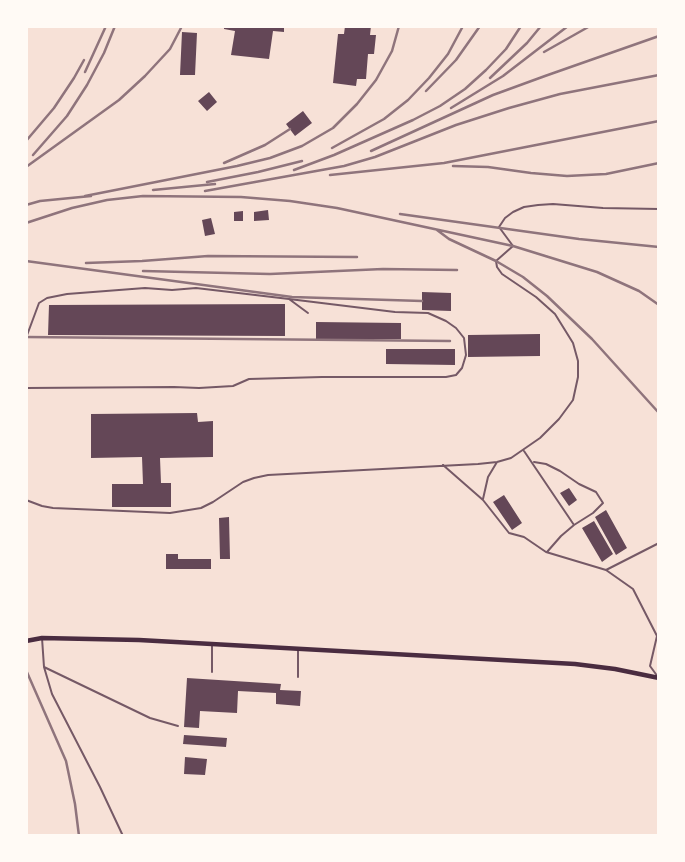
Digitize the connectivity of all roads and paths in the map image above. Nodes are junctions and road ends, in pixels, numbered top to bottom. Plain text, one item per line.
1 (659, 209) edge
2 (289, 299) junction
3 (308, 313) dead end
4 (26, 338) edge
5 (26, 388) edge
6 (524, 450) junction
7 (497, 462) junction
8 (532, 462) junction
9 (443, 465) junction
10 (26, 500) edge
11 (483, 500) junction
12 (574, 525) junction
13 (659, 543) edge
14 (546, 552) junction
15 (606, 570) junction
16 (42, 638) junction
17 (26, 641) edge
18 (212, 644) junction
19 (298, 649) junction
20 (44, 668) junction
21 (212, 672) dead end
22 (298, 677) dead end
23 (659, 678) edge
24 (178, 726) dead end
25 (123, 836) edge

1 - 6 lane
2 - 3 lane
2 - 4 lane
2 - 5 lane
6 - 7 lane
6 - 8 lane
7 - 9 lane
7 - 11 lane
8 - 12 lane
8 - 12 lane
9 - 10 lane
9 - 11 lane
11 - 14 lane
12 - 14 lane
13 - 15 lane
14 - 15 lane
15 - 23 lane
16 - 17 main road
16 - 18 main road
16 - 20 lane
18 - 19 main road
18 - 21 lane
19 - 22 lane
19 - 23 main road
20 - 24 lane
20 - 25 lane

